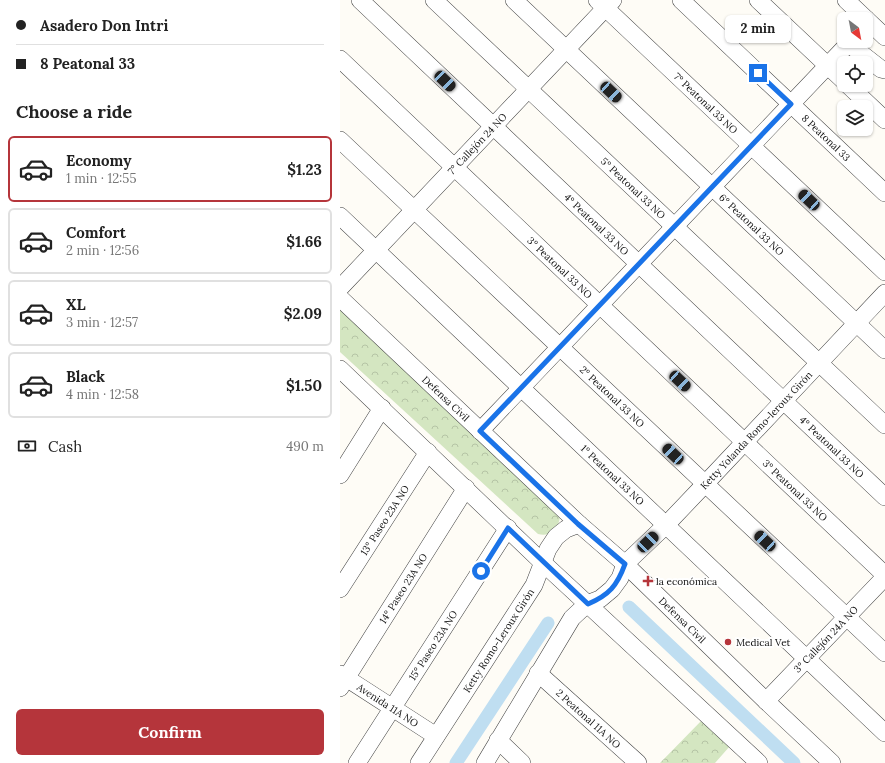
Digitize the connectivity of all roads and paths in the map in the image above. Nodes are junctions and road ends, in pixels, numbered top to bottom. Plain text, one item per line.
1 (360, 0) edge
2 (434, 0) edge
3 (514, 0) edge
4 (681, 0) edge
5 (758, 0) edge
6 (846, 0) edge
7 (605, 3) edge
8 (858, 12) edge
9 (873, 26) edge
10 (885, 37) edge
11 (844, 48) edge
12 (857, 48) edge
13 (566, 50) junction
14 (340, 59) edge
15 (828, 66) junction
16 (885, 70) edge
17 (837, 74) edge
18 (529, 89) junction
19 (855, 92) edge
20 (791, 104) junction
21 (885, 120) edge
22 (493, 126) junction
23 (340, 140) edge
24 (752, 146) junction
25 (455, 167) junction
26 (712, 187) junction
27 (885, 193) edge
28 (414, 210) junction
29 (340, 216) edge
30 (674, 227) junction
31 (375, 250) junction
32 (639, 264) junction
33 (885, 272) edge
34 (340, 288) edge
35 (885, 293) edge
36 (340, 298) edge
37 (600, 305) junction
38 (856, 324) junction
39 (560, 347) junction
40 (885, 350) edge
41 (819, 363) junction
42 (340, 370) edge
43 (521, 387) junction
44 (784, 401) junction
45 (382, 408) junction
46 (885, 425) edge
47 (480, 431) junction
48 (745, 442) junction
49 (428, 452) junction
50 (340, 475) edge
51 (705, 484) junction
52 (466, 488) junction
53 (885, 497) edge
54 (578, 524) junction
55 (666, 525) junction
56 (508, 528) junction
57 (542, 562) junction
58 (625, 564) junction
59 (885, 576) edge
60 (340, 589) edge
61 (588, 604) junction
62 (846, 617) junction
63 (885, 653) edge
64 (807, 658) junction
65 (538, 673) junction
66 (342, 680) edge
67 (766, 701) junction
68 (393, 707) junction
69 (885, 733) edge
70 (436, 736) junction
71 (498, 740) junction
72 (357, 763) edge
73 (419, 763) edge
74 (484, 763) edge
75 (522, 763) edge
76 (638, 763) edge
77 (759, 763) edge
78 (832, 763) edge

1 - 22 street, 4° Peatonal 33 NO
2 - 18 street, 5° Peatonal 33 NO
3 - 13 street, 6° Peatonal 33 NO
4 - 20 street, 8 Peatonal 33
5 - 15 street
6 - 8 street
7 - 13 street, 7° Callejón 24 NO
7 - 24 street, 7° Peatonal 33 NO
9 - 10 street
11 - 15 street
12 - 16 street
13 - 18 street, 7° Callejón 24 NO
13 - 26 street, 6° Peatonal 33 NO
14 - 25 street, 3° Peatonal 33 NO
15 - 17 street
15 - 20 street
18 - 22 street, 7° Callejón 24 NO
18 - 30 street, 5° Peatonal 33 NO
19 - 21 street
20 - 24 street
20 - 27 street, 8 Peatonal 33
22 - 25 street, 7° Callejón 24 NO
22 - 32 street, 4° Peatonal 33 NO
23 - 28 street, 2° Peatonal 33 NO
24 - 26 street
24 - 33 street, 7° Peatonal 33 NO
25 - 28 street, 7° Callejón 24 NO
25 - 37 street, 3° Peatonal 33 NO
26 - 30 street
26 - 38 street, 6° Peatonal 33 NO
28 - 31 street, 7° Callejón 24 NO
28 - 39 street, 2° Peatonal 33 NO
29 - 31 street, 1° Peatonal 33 NO
30 - 32 street
30 - 41 street, 5° Peatonal 33 NO
31 - 34 street, 7° Callejón 24 NO
31 - 43 street, 1° Peatonal 33 NO
32 - 37 street
32 - 44 street, 4° Peatonal 33 NO
35 - 38 street, Ketty Yolanda Romo-leroux Girón
36 - 47 street, Defensa Civil
37 - 39 street
37 - 48 street, 3° Peatonal 33 NO
38 - 40 street, 6° Peatonal 33 NO
38 - 41 street, Ketty Yolanda Romo-leroux Girón
39 - 43 street
39 - 51 street, 2° Peatonal 33 NO
41 - 44 street, Ketty Yolanda Romo-leroux Girón
41 - 46 street, 5° Peatonal 33 NO
42 - 45 street
43 - 47 street
43 - 55 street, 1° Peatonal 33 NO
44 - 48 street, Ketty Yolanda Romo-leroux Girón
44 - 53 street, 4° Peatonal 33 NO
45 - 49 street
45 - 50 street
47 - 54 street, Defensa Civil
48 - 51 street, Ketty Yolanda Romo-leroux Girón
48 - 59 street, 3° Peatonal 33 NO
49 - 52 street
49 - 60 street, 13° Paseo 23A NO
51 - 55 street, Ketty Yolanda Romo-leroux Girón
51 - 62 street, 2° Peatonal 33 NO
52 - 56 street
52 - 66 street, 14° Paseo 23A NO
54 - 57 street, Ketty Romo-Leroux Girón
54 - 58 street, Defensa Civil
55 - 58 street, Ketty Yolanda Romo-leroux Girón
55 - 64 street, 1° Peatonal 33 NO
56 - 57 street
56 - 68 street, 15° Paseo 23A NO
57 - 61 street
57 - 70 street, Ketty Romo-Leroux Girón
58 - 61 street
58 - 67 street, Defensa Civil
59 - 62 street, 3° Callejón 24A NO
61 - 65 street
61 - 77 street
62 - 63 street, 2° Peatonal 33 NO
62 - 64 street, 3° Callejón 24A NO
64 - 67 street, 3° Callejón 24A NO
64 - 69 street, 1° Peatonal 33 NO
65 - 71 street
65 - 76 street, 2 Peatonal 11A NO
66 - 68 street, Avenida 11A NO
67 - 78 street, Defensa Civil
68 - 70 street, Avenida 11A NO
68 - 72 street, 15° Paseo 23A NO
70 - 73 street, Ketty Romo-Leroux Girón
71 - 74 street
71 - 75 street

